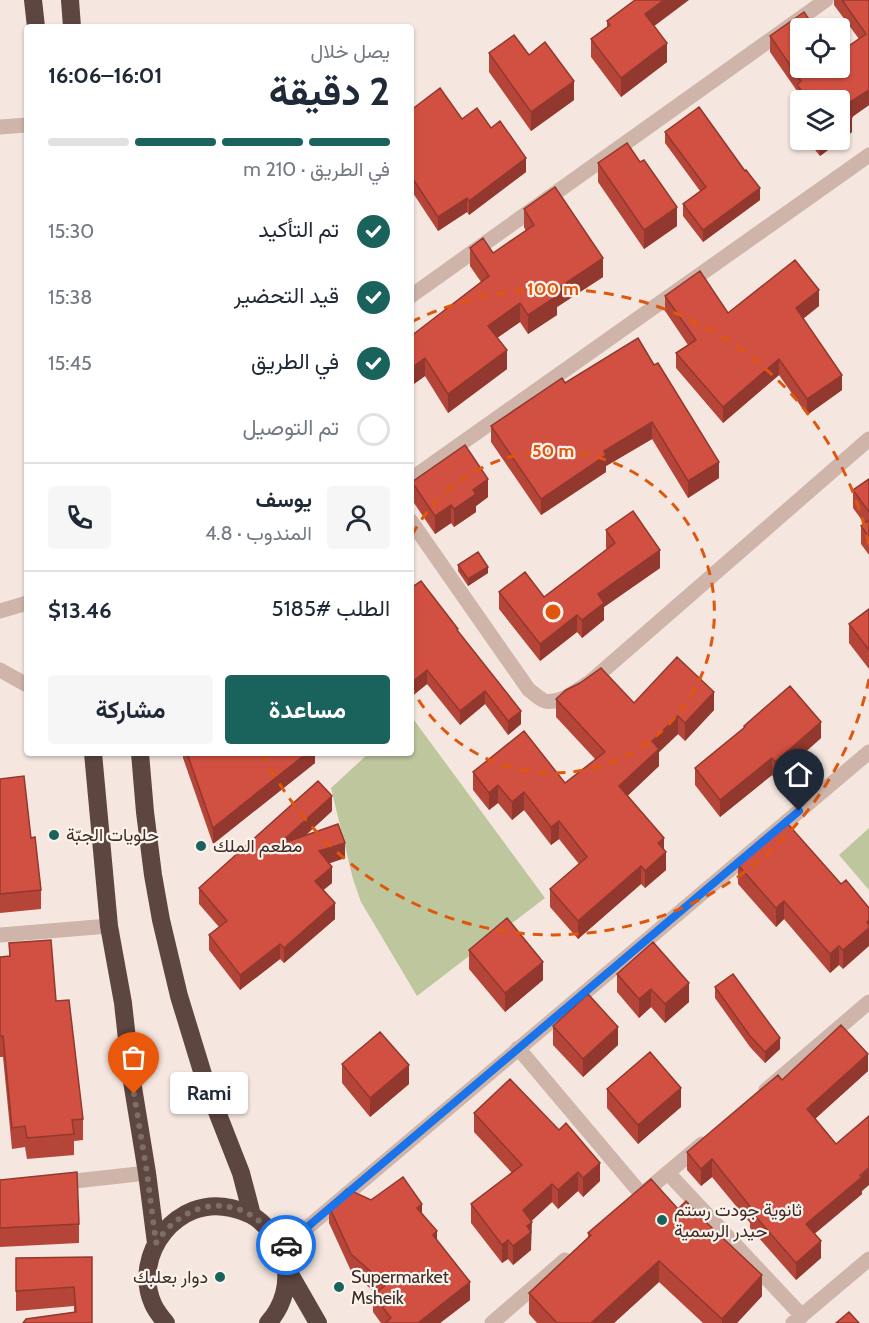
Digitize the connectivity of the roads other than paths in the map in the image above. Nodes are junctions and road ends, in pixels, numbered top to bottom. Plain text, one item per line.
1 (33, 0) edge
2 (70, 0) edge
3 (826, 0) edge
4 (36, 24) edge
5 (72, 24) edge
6 (24, 125) edge
7 (0, 127) edge
8 (869, 155) edge
9 (414, 294) edge
10 (869, 440) edge
11 (414, 477) edge
12 (414, 525) edge
13 (24, 604) edge
14 (0, 611) edge
15 (0, 670) edge
16 (24, 683) edge
17 (869, 752) edge
18 (93, 756) edge
19 (140, 756) edge
20 (109, 926) junction
21 (0, 935) edge
22 (869, 1002) edge
23 (518, 1048) junction
24 (750, 1103) edge
25 (714, 1134) edge
26 (147, 1173) junction
27 (669, 1173) junction
28 (45, 1185) edge
29 (252, 1215) junction
30 (156, 1243) junction
31 (580, 1248) edge
32 (282, 1249) junction
33 (869, 1259) edge
34 (287, 1269) junction
35 (797, 1319) edge
36 (166, 1323) edge
37 (268, 1323) edge
38 (318, 1323) edge
39 (492, 1323) edge

1 - 4 highway
2 - 5 highway
3 - 9 street
6 - 7 street
8 - 11 street
10 - 12 street
13 - 14 street
15 - 16 street
17 - 23 street
18 - 20 highway
19 - 29 highway
20 - 21 street
20 - 26 highway
22 - 24 street
23 - 27 street
23 - 32 street
25 - 27 street
26 - 28 street
26 - 30 highway
27 - 35 street
29 - 30 highway
29 - 32 highway
30 - 36 highway
31 - 39 street
32 - 34 highway
33 - 35 street
34 - 37 highway
34 - 38 highway

